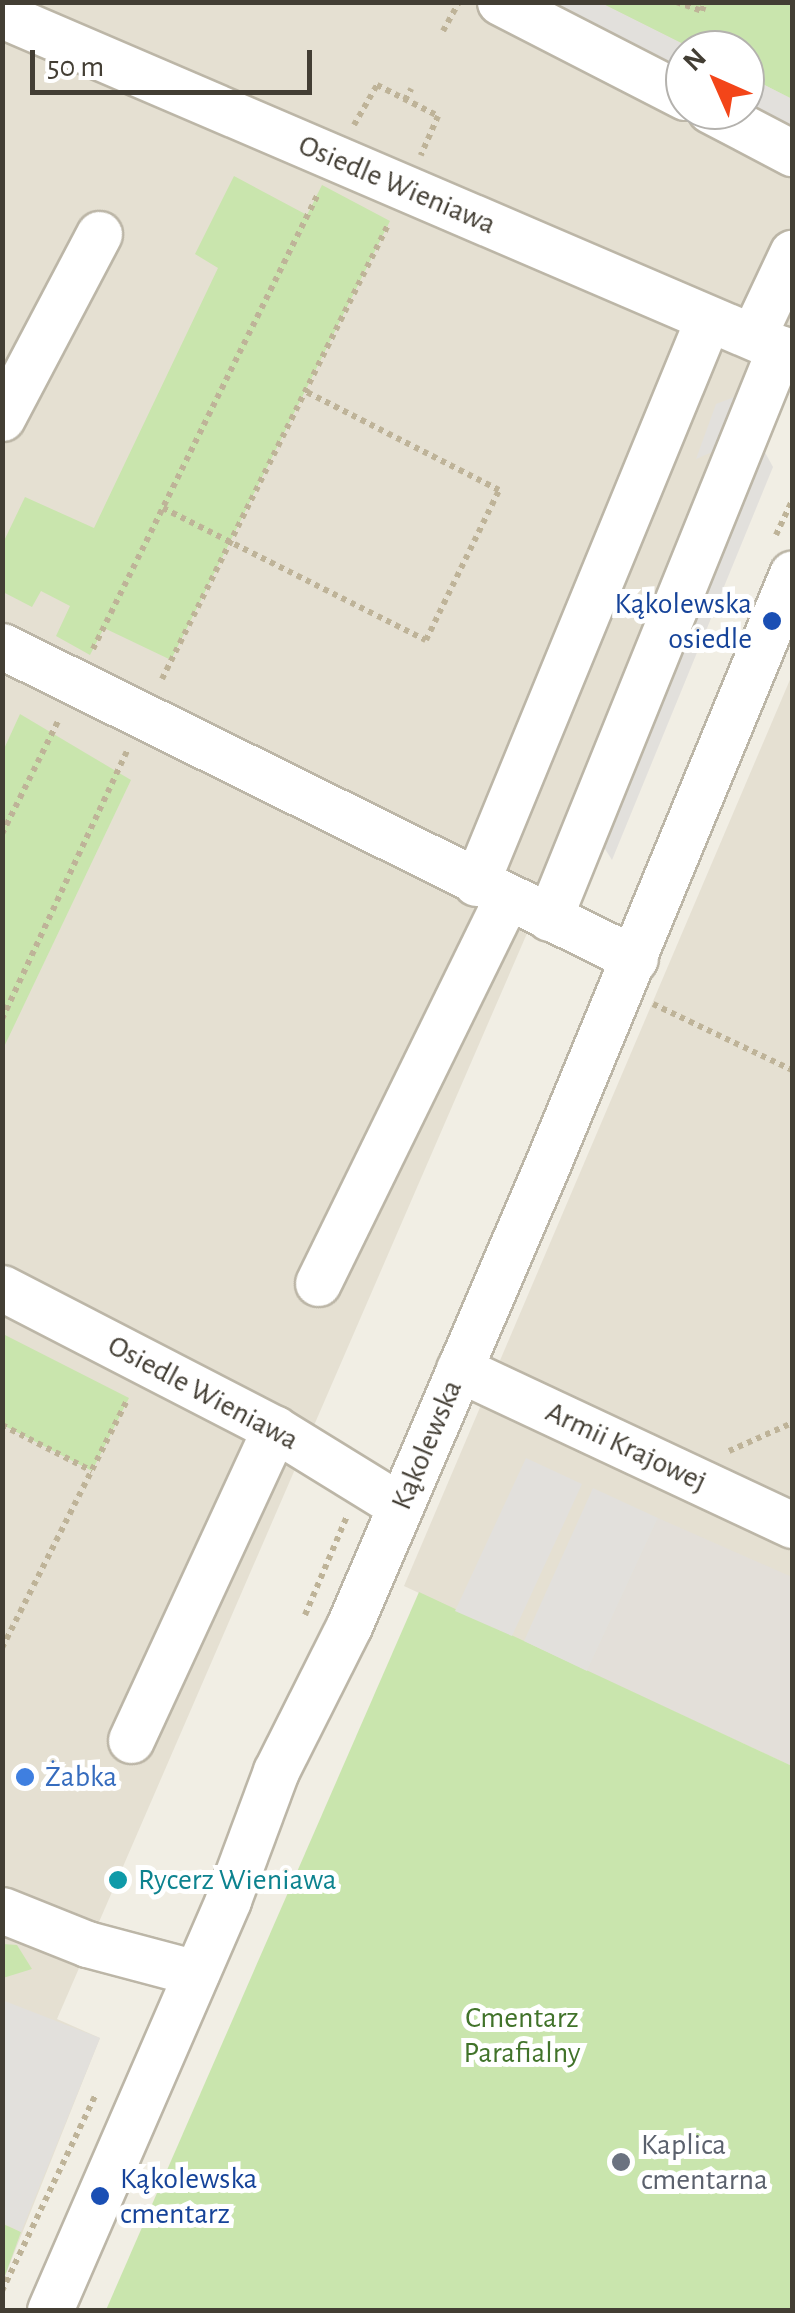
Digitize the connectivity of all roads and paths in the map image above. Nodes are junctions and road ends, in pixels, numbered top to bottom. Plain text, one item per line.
1 (459, 2) edge
2 (500, 2) edge
3 (676, 2) edge
4 (706, 2) edge
5 (2, 15) edge
6 (444, 30) dead end
7 (665, 87) edge
8 (412, 89) dead end
9 (406, 100) junction
10 (748, 130) edge
11 (792, 153) edge
12 (335, 158) junction
13 (406, 189) junction
14 (98, 234) dead end
15 (792, 252) edge
16 (708, 319) junction
17 (775, 346) edge
18 (305, 391) junction
19 (2, 418) edge
20 (163, 508) junction
21 (229, 544) junction
22 (792, 574) edge
23 (2, 646) edge
24 (76, 683) junction
25 (144, 716) junction
26 (2, 834) edge
27 (491, 891) junction
28 (548, 918) junction
29 (635, 959) junction
30 (652, 1004) dead end
31 (2, 1019) edge
32 (792, 1070) edge
33 (318, 1283) dead end
34 (2, 1288) edge
35 (148, 1362) junction
36 (459, 1369) junction
37 (792, 1423) edge
38 (2, 1426) edge
39 (275, 1430) junction
40 (716, 1456) dead end
41 (92, 1471) junction
42 (400, 1506) junction
43 (792, 1525) edge
44 (2, 1648) edge
45 (131, 1740) dead end
46 (2, 1910) edge
47 (196, 1974) junction
48 (50, 2310) edge

1 - 6 path
2 - 7 street
3 - 4 path
5 - 12 street, Osiedle Wieniawa
8 - 9 path
9 - 12 path
9 - 13 path
10 - 11 street
12 - 13 street, Osiedle Wieniawa
12 - 20 path
13 - 16 street, Osiedle Wieniawa
13 - 18 path
14 - 19 street
15 - 17 street
16 - 17 street, Osiedle Wieniawa
16 - 27 street
17 - 28 street
18 - 21 path
18 - 21 path
20 - 21 path
20 - 24 path
21 - 25 path
22 - 29 street, Kąkolewska
23 - 24 street
24 - 25 street
24 - 26 path
25 - 27 street
25 - 31 path
27 - 28 street
27 - 33 street
28 - 29 street
29 - 36 street, Kąkolewska
30 - 32 path
34 - 35 street, Osiedle Wieniawa
35 - 39 street, Osiedle Wieniawa
35 - 41 path
36 - 42 street, Kąkolewska
36 - 43 street, Armii Krajowej
37 - 40 path
38 - 41 path
39 - 42 street, Osiedle Wieniawa
39 - 45 street
41 - 44 path
42 - 47 street, Kąkolewska
46 - 47 street
47 - 48 street, Kąkolewska

